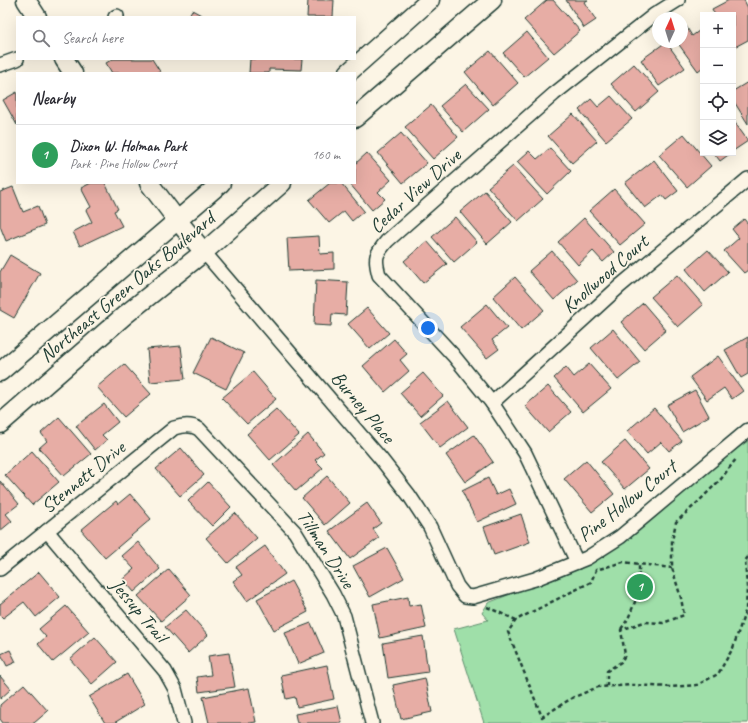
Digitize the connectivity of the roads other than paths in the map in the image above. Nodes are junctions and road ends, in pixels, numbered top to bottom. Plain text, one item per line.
1 (26, 0) edge
2 (430, 0) edge
3 (492, 0) edge
4 (678, 0) edge
5 (36, 16) edge
6 (16, 59) edge
7 (65, 60) edge
8 (0, 65) edge
9 (72, 72) edge
10 (349, 72) edge
11 (356, 117) edge
12 (748, 179) edge
13 (150, 184) edge
14 (220, 184) edge
15 (281, 184) edge
16 (177, 220) junction
17 (204, 252) junction
18 (0, 372) edge
19 (492, 403) junction
20 (0, 424) edge
21 (195, 426) joint
22 (748, 430) edge
23 (47, 531) junction
24 (577, 562) junction
25 (0, 570) edge
26 (477, 600) joint
27 (184, 723) edge
28 (372, 723) edge

1 - 5 main road
2 - 10 main road
3 - 11 main road
4 - 19 street, Cedar View Drive
6 - 8 street
7 - 9 main road
12 - 19 street, Knollwood Court
13 - 16 main road
14 - 16 main road, Northeast Green Oaks Boulevard
15 - 17 main road, Northeast Green Oaks Boulevard
16 - 17 main road
16 - 18 main road, Northeast Green Oaks Boulevard
17 - 20 main road, Northeast Green Oaks Boulevard
17 - 26 street, Burney Place
19 - 24 street, Cedar View Drive
21 - 23 street, Stennett Drive
21 - 28 street, Tillman Drive
22 - 24 street, Pine Hollow Court
23 - 25 street, Stennett Drive
23 - 27 street, Jessup Trail
24 - 26 street, Pine Hollow Court

